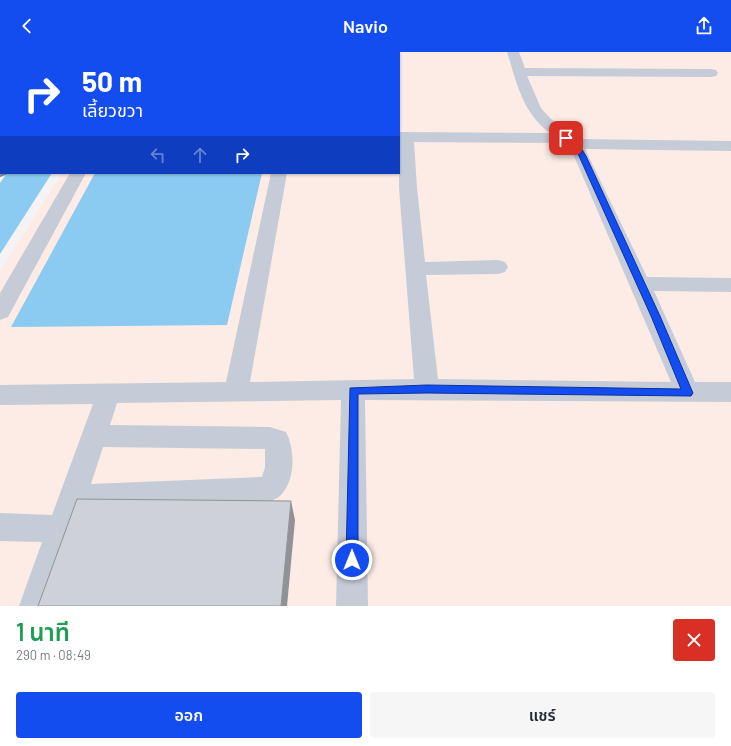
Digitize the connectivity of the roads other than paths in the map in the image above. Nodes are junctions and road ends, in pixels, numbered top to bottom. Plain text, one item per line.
1 (513, 52) edge
2 (520, 72) junction
3 (711, 73) dead end
4 (403, 137) edge
5 (571, 141) junction
6 (731, 146) edge
7 (77, 174) edge
8 (279, 174) edge
9 (498, 267) dead end
10 (415, 269) junction
11 (640, 284) junction
12 (731, 285) edge
13 (0, 312) edge
14 (427, 389) junction
15 (353, 390) junction
16 (236, 391) junction
17 (731, 392) edge
18 (688, 393) junction
19 (0, 395) edge
20 (108, 395) junction
21 (94, 436) junction
22 (73, 498) junction
23 (0, 527) edge
24 (63, 529) junction
25 (35, 606) edge
26 (352, 606) edge

1 - 2 street
2 - 3 street
2 - 5 street
4 - 5 street
4 - 10 street
5 - 6 street
5 - 11 street
7 - 13 street
8 - 16 street
9 - 10 street
10 - 14 street
11 - 12 street
11 - 18 street
14 - 15 street
14 - 18 street
15 - 16 street
15 - 26 street
16 - 20 street
17 - 18 street
19 - 20 street
20 - 21 street
21 - 22 street
21 - 22 street
22 - 24 street
23 - 24 street
24 - 25 street

